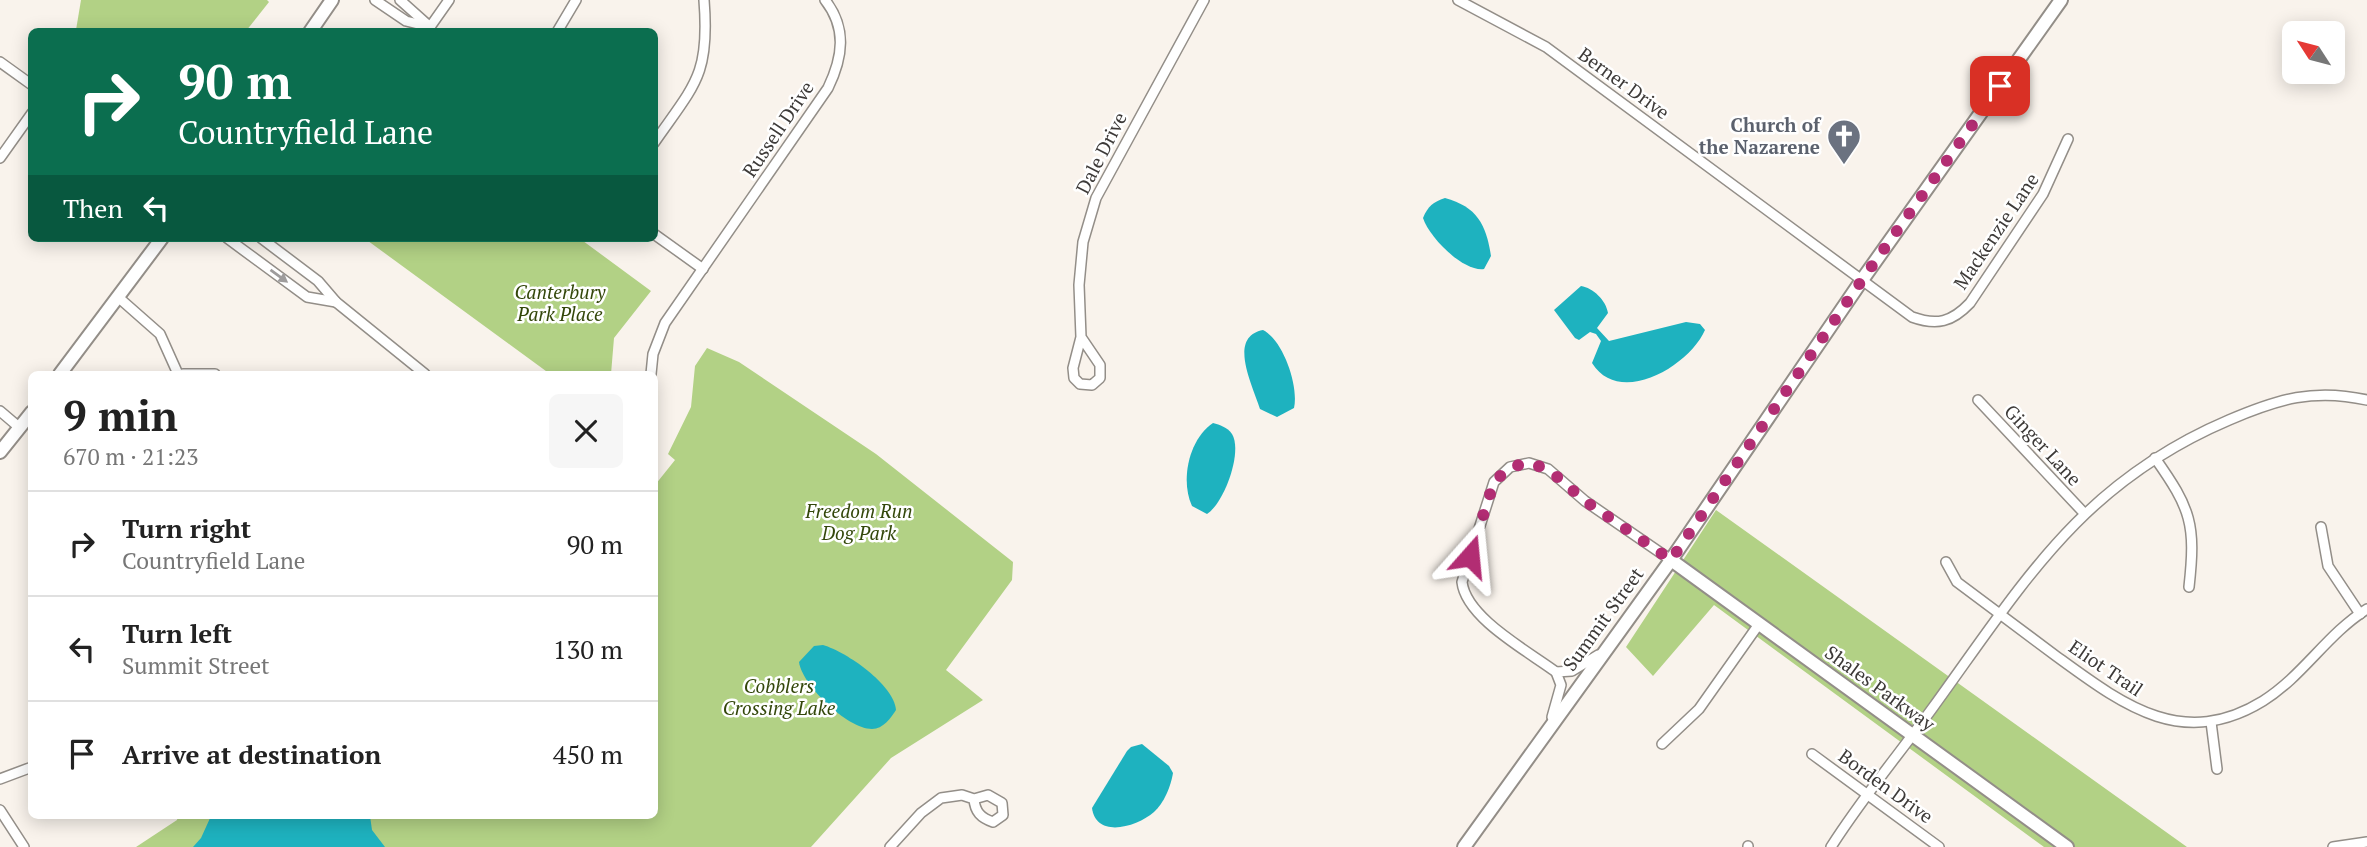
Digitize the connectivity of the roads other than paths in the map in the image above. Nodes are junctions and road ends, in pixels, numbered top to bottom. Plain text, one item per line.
1 (332, 0) edge
2 (375, 0) edge
3 (400, 0) edge
4 (449, 0) edge
5 (576, 0) edge
6 (704, 0) edge
7 (824, 0) edge
8 (1204, 0) edge
9 (1458, 0) edge
10 (2061, 0) edge
11 (313, 28) edge
12 (429, 28) edge
13 (431, 28) edge
14 (433, 28) edge
15 (559, 28) edge
16 (0, 62) edge
17 (28, 82) edge
18 (28, 119) edge
19 (658, 137) edge
20 (2068, 139) dead end
21 (0, 159) edge
22 (658, 237) edge
23 (159, 242) edge
24 (232, 242) edge
25 (266, 242) edge
26 (703, 269) junction
27 (1862, 280) junction
28 (118, 297) junction
29 (336, 302) junction
30 (1081, 337) junction
31 (62, 371) edge
32 (177, 371) edge
33 (421, 371) edge
34 (651, 371) edge
35 (1978, 400) dead end
36 (2367, 400) edge
37 (0, 411) edge
38 (28, 417) edge
39 (20, 428) junction
40 (0, 452) edge
41 (2155, 458) junction
42 (2084, 513) junction
43 (2321, 527) dead end
44 (1671, 560) junction
45 (1946, 562) dead end
46 (2189, 587) dead end
47 (2363, 612) edge
48 (2000, 614) junction
49 (1759, 624) junction
50 (1605, 649) junction
51 (1556, 672) junction
52 (2211, 722) junction
53 (1542, 735) junction
54 (1913, 735) junction
55 (1662, 744) dead end
56 (1812, 754) dead end
57 (28, 768) edge
58 (2217, 769) dead end
59 (0, 779) edge
60 (1868, 795) junction
61 (974, 799) dead end
62 (0, 810) edge
63 (2367, 842) edge
64 (24, 847) edge
65 (890, 847) edge
66 (1464, 847) edge
67 (1831, 847) edge
68 (1939, 847) edge
69 (2067, 847) edge
70 (2333, 847) edge

1 - 11 main road
2 - 12 street
3 - 13 street
4 - 14 street
5 - 15 street
6 - 19 street
7 - 26 street, Russell Drive
8 - 30 street, Dale Drive
9 - 27 street, Berner Drive
10 - 27 main road, Summit Street
16 - 17 street
18 - 21 street
20 - 27 street, Mackenzie Lane
22 - 26 street
23 - 28 main road
24 -> 29 street
25 - 29 street
26 - 34 street, Russell Drive
27 - 44 main road, Summit Street
28 - 31 main road
28 - 32 street
29 - 33 street
30 - 30 street, Dale Drive
35 - 42 street, Ginger Lane
36 - 41 street
37 - 39 street
38 - 39 main road
39 - 40 main road
41 - 42 street
41 - 46 street
42 - 48 street
43 - 47 street
44 - 49 main road, Shales Parkway
44 - 50 main road, Summit Street
44 - 51 street
45 - 48 street, Eliot Trail
47 - 52 street, Eliot Trail
48 - 52 street, Eliot Trail
48 - 54 street
49 - 54 main road, Shales Parkway
49 - 55 street
50 - 51 street
50 - 53 main road, Summit Street
51 - 53 street
52 - 58 street
53 - 66 main road, Summit Street
54 - 60 street
54 - 69 main road, Shales Parkway
56 - 60 street, Borden Drive
57 - 59 street
60 - 67 street
60 - 68 street, Borden Drive
61 - 65 street
62 - 64 street
63 - 70 street

